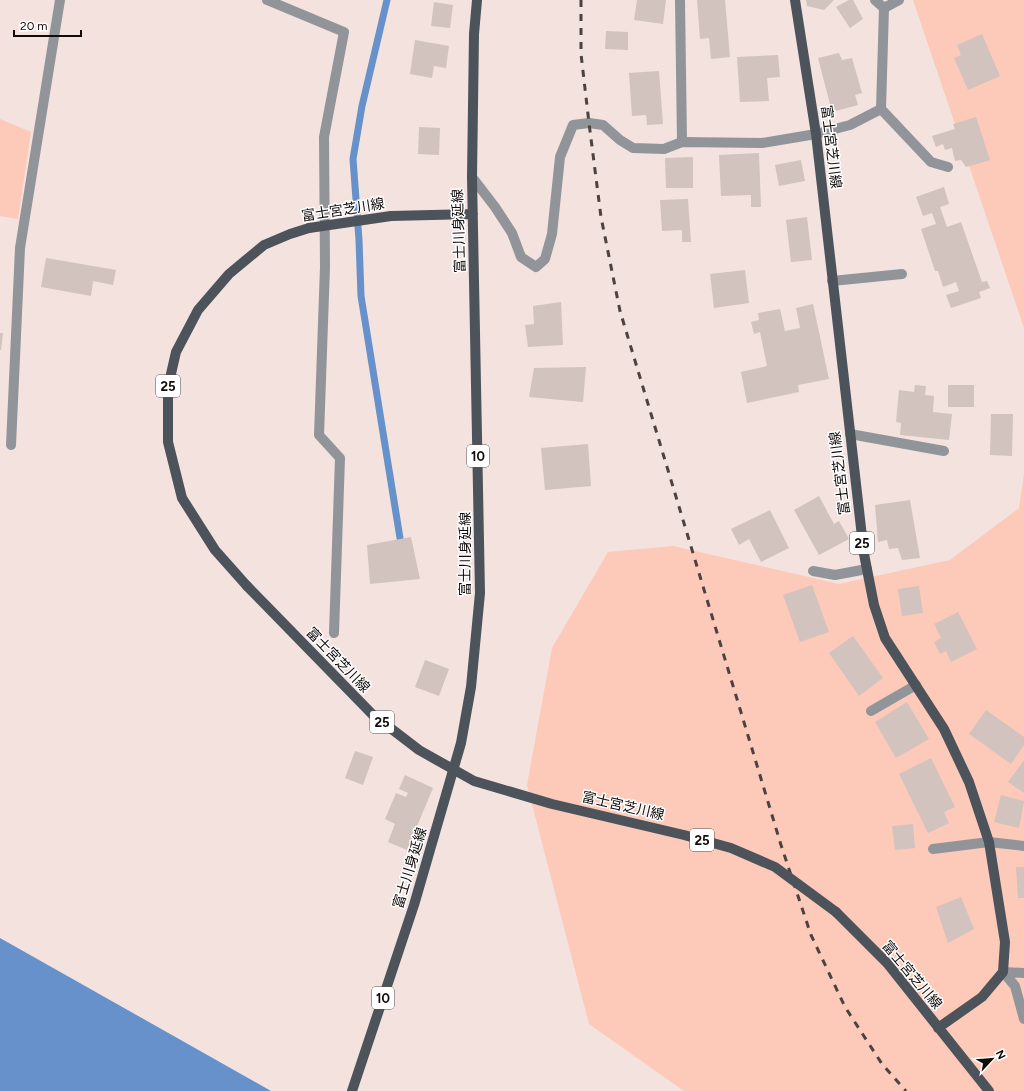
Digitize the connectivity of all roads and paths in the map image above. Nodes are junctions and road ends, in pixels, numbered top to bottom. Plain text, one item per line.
1 (60, 0) edge
2 (267, 0) edge
3 (477, 0) edge
4 (680, 0) edge
5 (795, 0) edge
6 (875, 0) edge
7 (899, 0) edge
8 (884, 8) junction
9 (881, 109) junction
10 (816, 134) junction
11 (682, 142) junction
12 (948, 167) dead end
13 (472, 177) junction
14 (474, 214) junction
15 (902, 274) dead end
16 (832, 281) junction
17 (850, 434) junction
18 (11, 445) dead end
19 (944, 451) dead end
20 (867, 569) junction
21 (813, 571) dead end
22 (334, 633) dead end
23 (916, 685) junction
24 (871, 712) dead end
25 (989, 842) junction
26 (1024, 846) edge
27 (933, 849) dead end
28 (1003, 972) junction
29 (1024, 973) edge
30 (1024, 1019) edge
31 (938, 1028) junction
32 (352, 1091) edge
33 (989, 1091) edge

1 - 18 street
2 - 22 street
3 - 13 main road, 富士川身延線 / 10
4 - 11 street
5 - 10 main road, 富士宮芝川線 / 25
6 - 8 street
7 - 8 street
8 - 9 street
9 - 10 street
9 - 12 street
10 - 11 street
10 - 16 main road, 富士宮芝川線 / 25
11 - 13 street
13 - 14 main road, 富士川身延線 / 10
14 - 31 main road, 富士宮芝川線 / 25, bridge
14 - 32 main road, 富士川身延線 / 10
15 - 16 street
16 - 17 main road, 富士宮芝川線 / 25
17 - 19 street
17 - 20 main road, 富士宮芝川線 / 25
20 - 21 street
20 - 23 main road, 富士宮芝川線 / 25
23 - 24 street
23 - 25 main road, 富士宮芝川線 / 25
25 - 26 street
25 - 27 street
25 - 28 main road, 富士宮芝川線 / 25
28 - 29 street
28 - 30 street
28 - 31 main road, 富士宮芝川線
31 - 33 main road, 富士宮芝川線 / 25

